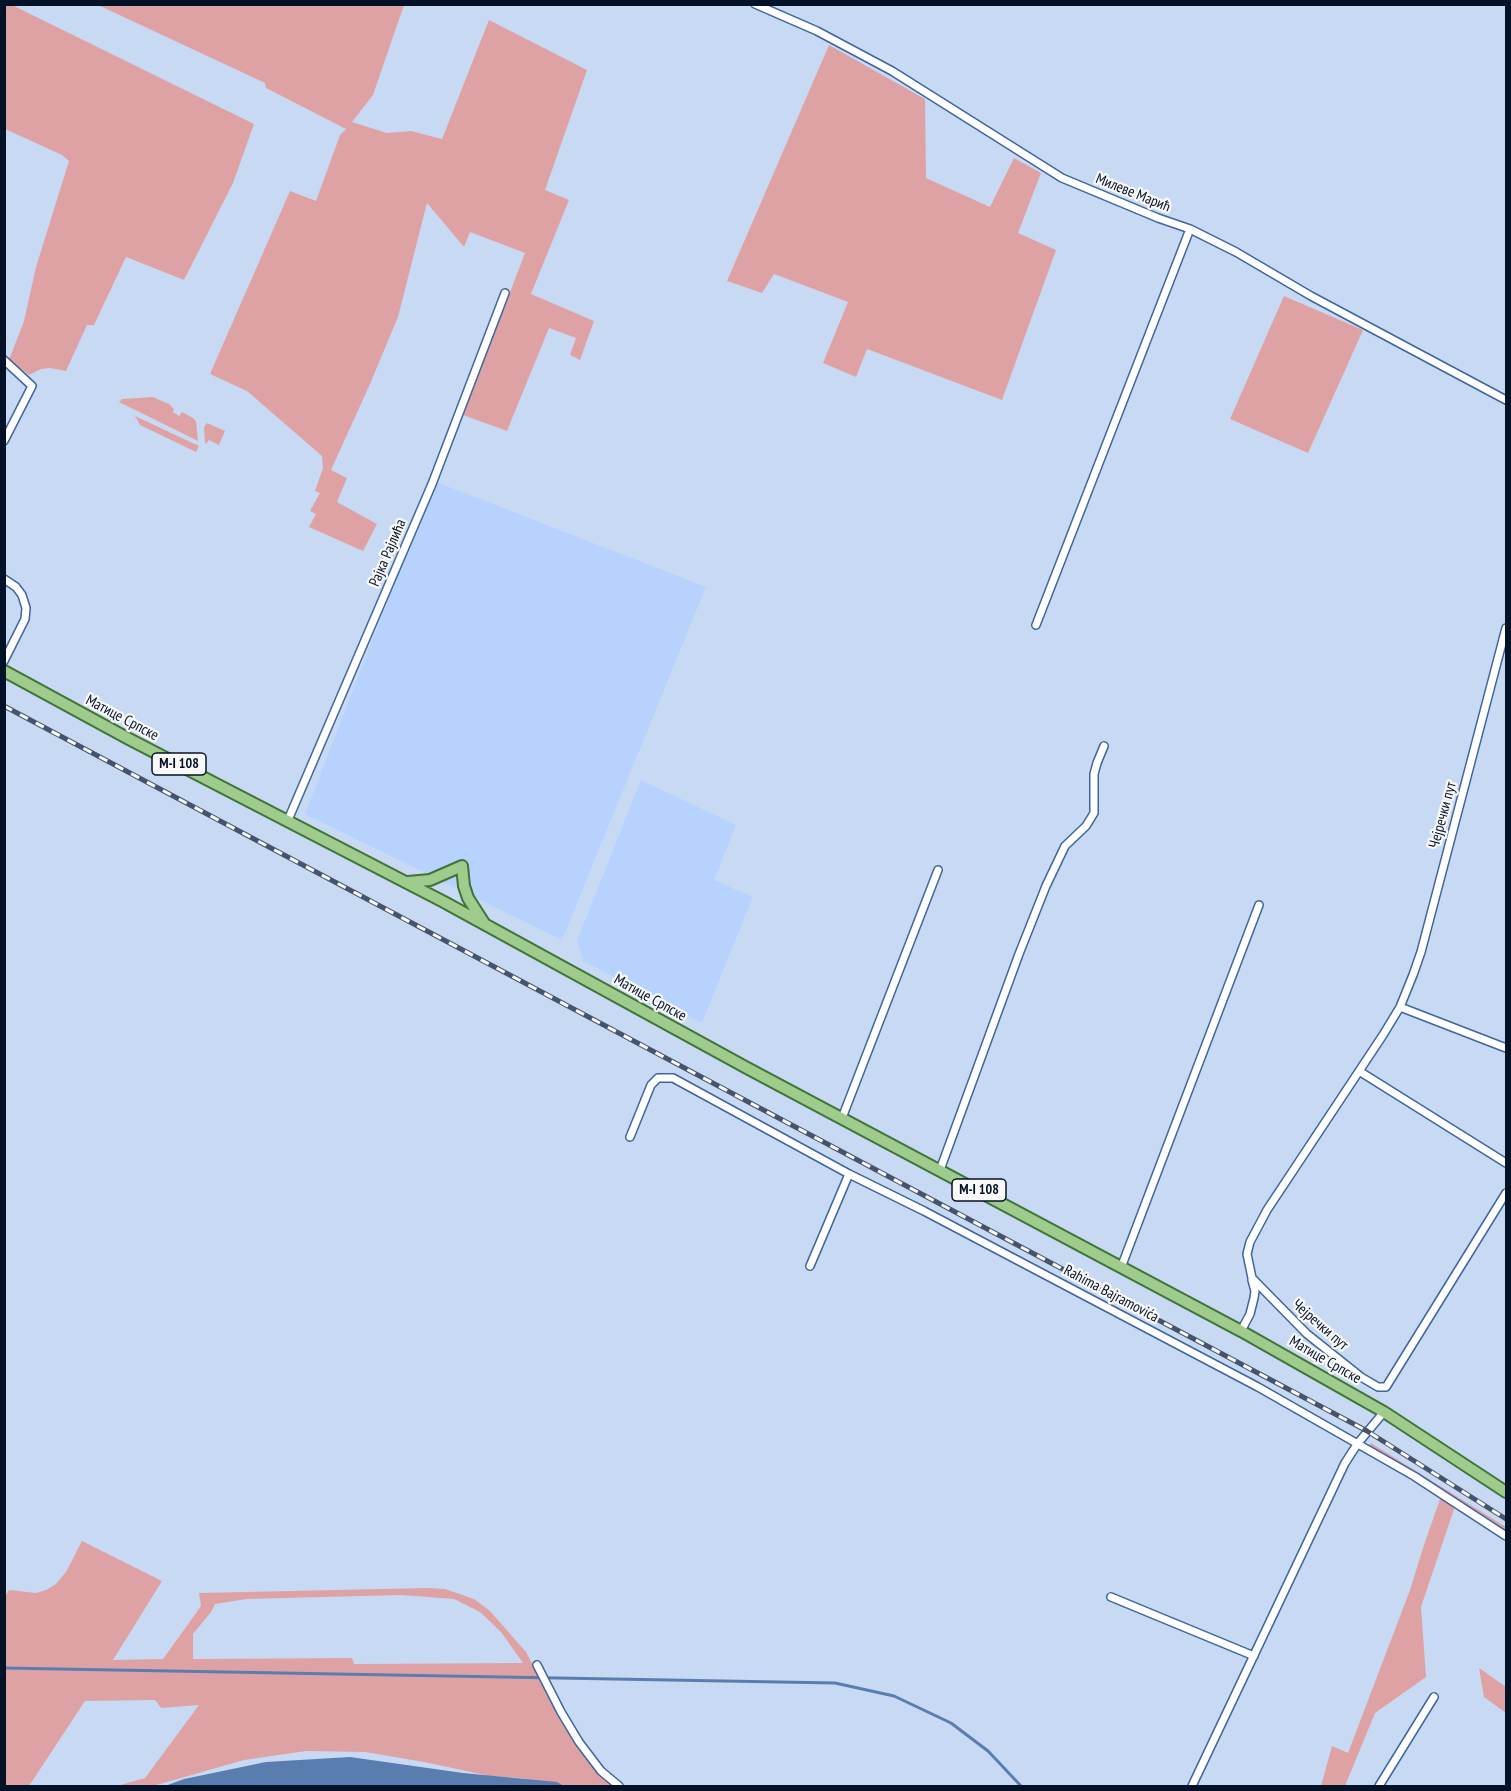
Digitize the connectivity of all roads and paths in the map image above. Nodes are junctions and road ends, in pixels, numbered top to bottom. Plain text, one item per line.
1 (755, 4) edge
2 (1190, 229) junction
3 (505, 293) dead end
4 (4, 360) edge
5 (1506, 400) edge
6 (4, 441) edge
7 (4, 579) edge
8 (1036, 625) dead end
9 (1506, 628) edge
10 (4, 661) edge
11 (4, 671) edge
12 (1104, 746) dead end
13 (288, 820) junction
14 (938, 870) dead end
15 (405, 882) junction
16 (1259, 905) dead end
17 (486, 925) junction
18 (1400, 1007) junction
19 (1506, 1048) edge
20 (1359, 1071) junction
21 (842, 1118) junction
22 (630, 1137) dead end
23 (1506, 1162) edge
24 (940, 1170) junction
25 (849, 1173) junction
26 (1506, 1193) edge
27 (1122, 1265) junction
28 (810, 1266) dead end
29 (1252, 1278) junction
30 (1241, 1331) junction
31 (1384, 1412) junction
32 (1358, 1443) junction
33 (1506, 1492) edge
34 (1506, 1536) edge
35 (1111, 1597) dead end
36 (1254, 1656) junction
37 (537, 1665) dead end
38 (1434, 1697) dead end
39 (619, 1786) edge
40 (1192, 1786) edge
41 (1379, 1786) edge

1 - 2 street, Милеве Мaрић
2 - 5 street, Милеве Мaрић
2 - 8 street
3 - 13 street, Рајка Рајлића
4 - 6 street
7 - 10 street
9 - 18 street, Чејречки пут
11 - 13 main road, Матице Српске / M-I 108
12 - 24 street
13 - 15 main road, Матице Српске / M-I 108
14 - 21 street
15 - 17 main road, Матице Српске / M-I 108
15 - 17 main road
16 - 27 street
17 - 21 main road, Матице Српске / M-I 108
18 - 19 street
18 - 20 street, Чејречки пут
20 - 23 street
20 - 29 street, Чејречки пут
21 - 24 main road, Матице Српске / M-I 108
22 - 25 street, Rahima Bajramovića
24 - 27 main road, Матице Српске / M-I 108
25 - 28 street
25 - 32 street, Rahima Bajramovića
26 - 29 street, Чејречки пут
27 - 30 main road, Матице Српске / M-I 108
29 - 30 street
30 - 31 main road, Матице Српске / M-I 108
31 - 32 street
31 - 33 main road, Матице Српске / M-I 108
32 - 34 street, Rahima Bajramovića
32 - 36 street
35 - 36 street
36 - 40 street
37 - 39 street
38 - 41 street

